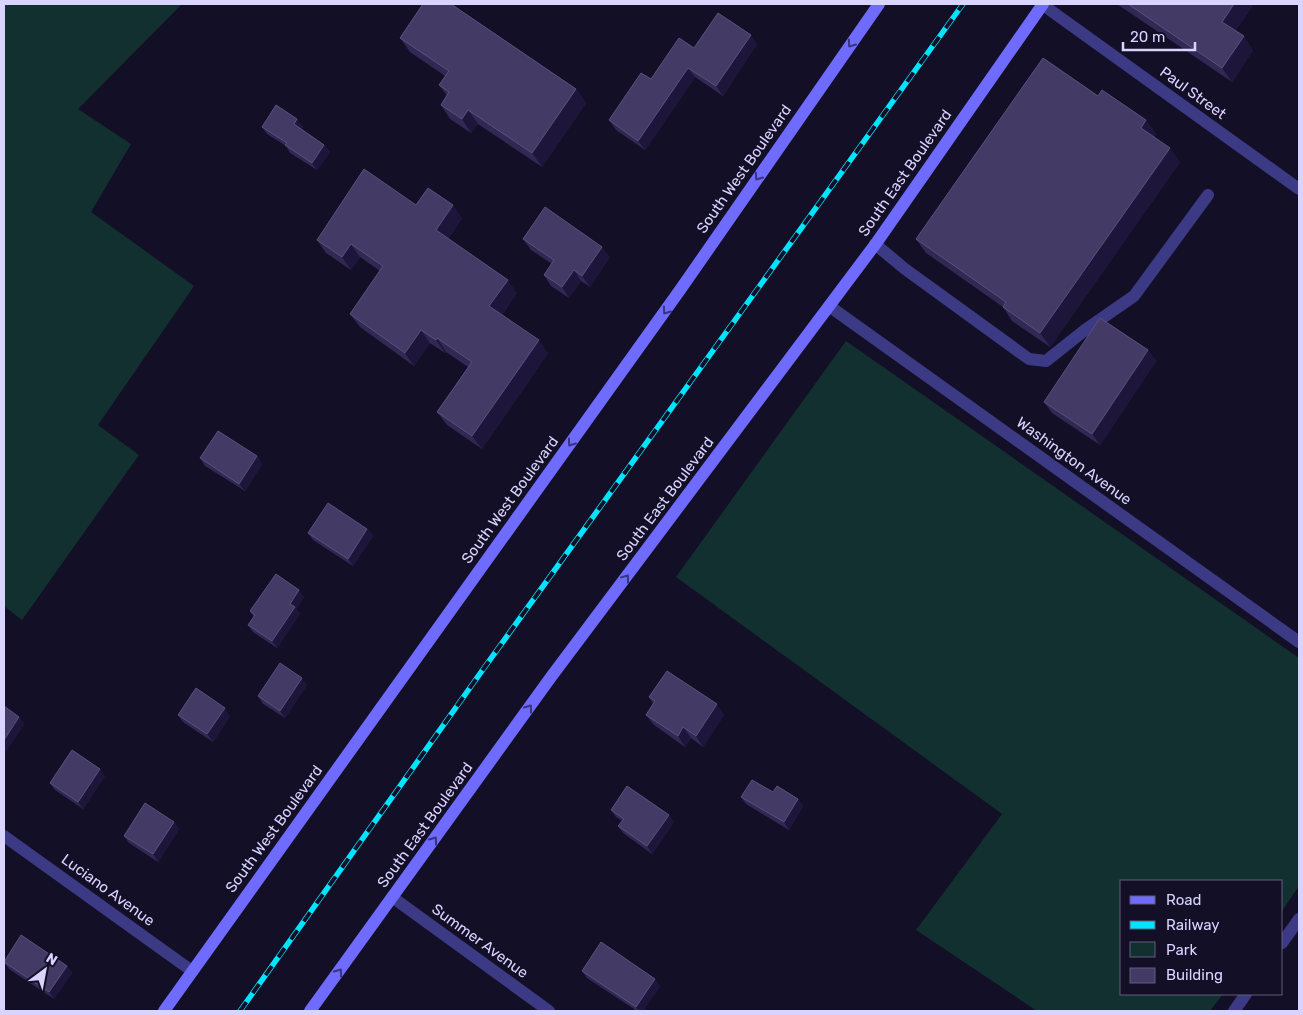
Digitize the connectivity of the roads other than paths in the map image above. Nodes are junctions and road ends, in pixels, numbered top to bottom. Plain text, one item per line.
1 (879, 4) edge
2 (1043, 4) edge
3 (1299, 189) edge
4 (1208, 195) dead end
5 (875, 244) junction
6 (829, 306) junction
7 (1299, 642) edge
8 (4, 836) edge
9 (392, 898) junction
10 (1299, 919) edge
11 (1283, 943) edge
12 (192, 971) junction
13 (1245, 995) edge
14 (164, 1011) edge
15 (310, 1011) edge
16 (549, 1011) edge
17 (1234, 1011) edge

1 -> 12 main road, South West Boulevard
2 - 3 street, Paul Street
2 - 5 main road, South East Boulevard
4 - 5 street
5 - 6 main road, South East Boulevard
6 - 7 street, Washington Avenue
9 -> 6 main road, South East Boulevard
8 - 12 street, Luciano Avenue
15 -> 9 main road, South East Boulevard
9 - 16 street, Summer Avenue
10 - 11 street
12 - 14 main road, South West Boulevard
13 - 17 street

